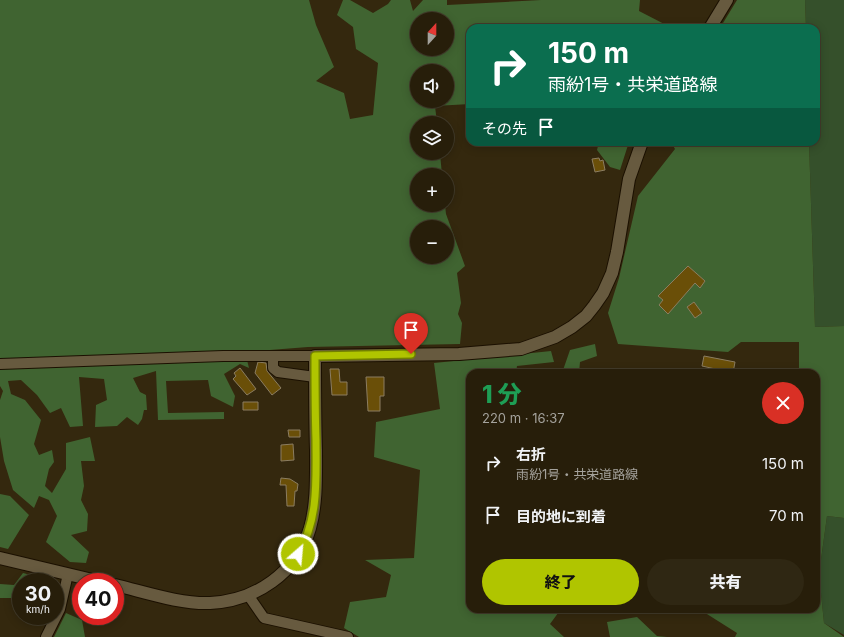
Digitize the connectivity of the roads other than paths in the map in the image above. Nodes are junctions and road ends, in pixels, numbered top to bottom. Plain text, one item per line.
1 (727, 0) edge
2 (712, 24) edge
3 (641, 146) edge
4 (273, 356) junction
5 (315, 356) junction
6 (0, 364) edge
7 (315, 377) junction
8 (0, 558) edge
9 (68, 574) junction
10 (72, 575) edge
11 (124, 587) edge
12 (248, 595) junction
13 (46, 637) edge
14 (348, 637) edge

1 - 2 street
3 - 5 street
4 - 5 street
4 - 6 street
4 - 7 street
5 - 7 street
7 - 12 street
8 - 9 street
9 - 10 street
9 - 13 street
11 - 12 street
12 - 14 street

